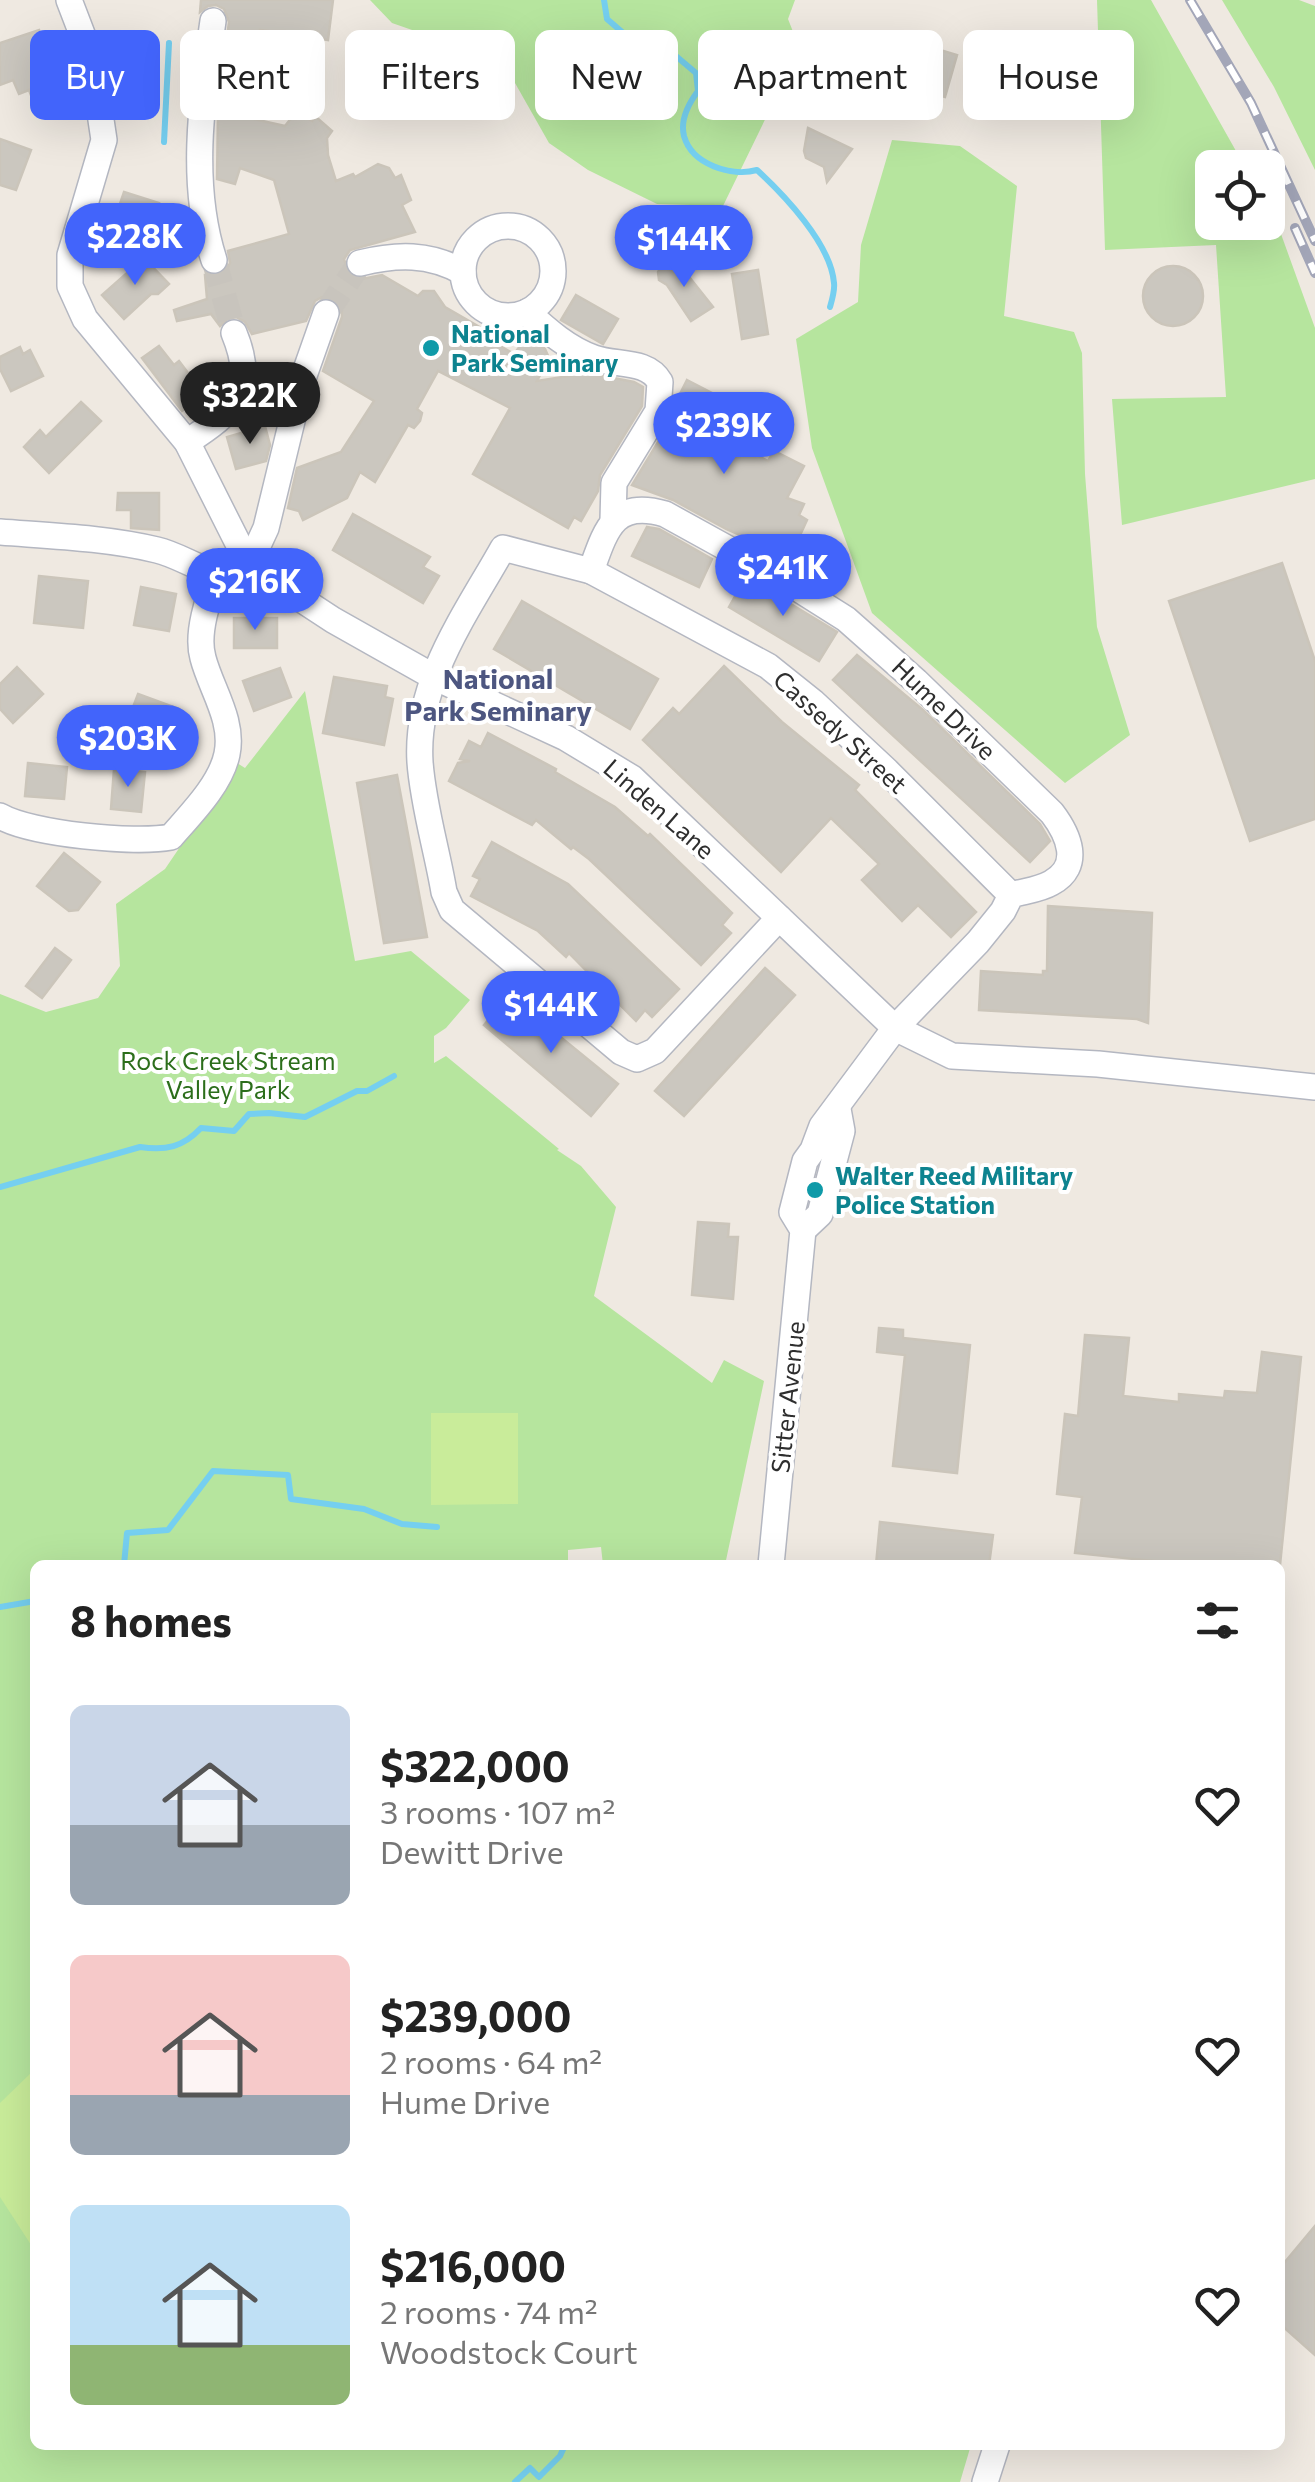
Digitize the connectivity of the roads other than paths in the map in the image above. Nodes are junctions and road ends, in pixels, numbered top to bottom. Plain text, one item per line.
1 (69, 0) edge
2 (213, 20) dead end
3 (214, 260) tunnel mouth
4 (360, 262) dead end
5 (463, 272) junction
6 (527, 312) junction
7 (326, 314) tunnel mouth
8 (234, 333) tunnel mouth
9 (186, 442) junction
10 (613, 520) junction
11 (0, 532) edge
12 (249, 564) junction
13 (591, 571) junction
14 (218, 575) junction
15 (434, 677) junction
16 (0, 816) edge
17 (1011, 895) junction
18 (780, 918) junction
19 (895, 1028) junction
20 (1315, 1087) edge
21 (771, 1560) edge
22 (995, 2450) edge
23 (985, 2482) edge

1 - 9 street, Linden Lane
2 - 3 street
4 - 5 street
5 - 6 street
5 - 6 street
6 - 10 street
7 - 12 street
8 - 9 street
9 - 12 street, Linden Lane
10 - 13 street
10 - 17 street, Hume Drive
11 - 14 street
12 - 14 street
12 - 15 street, Linden Lane
13 - 15 street, Cassedy Street
13 - 17 street, Cassedy Street
14 - 16 street
15 - 18 street, Linden Lane
15 - 18 street
17 - 19 street
18 - 19 street, Linden Lane
19 - 20 street, Linden Lane
19 - 21 street, Sitter Avenue
22 - 23 street

